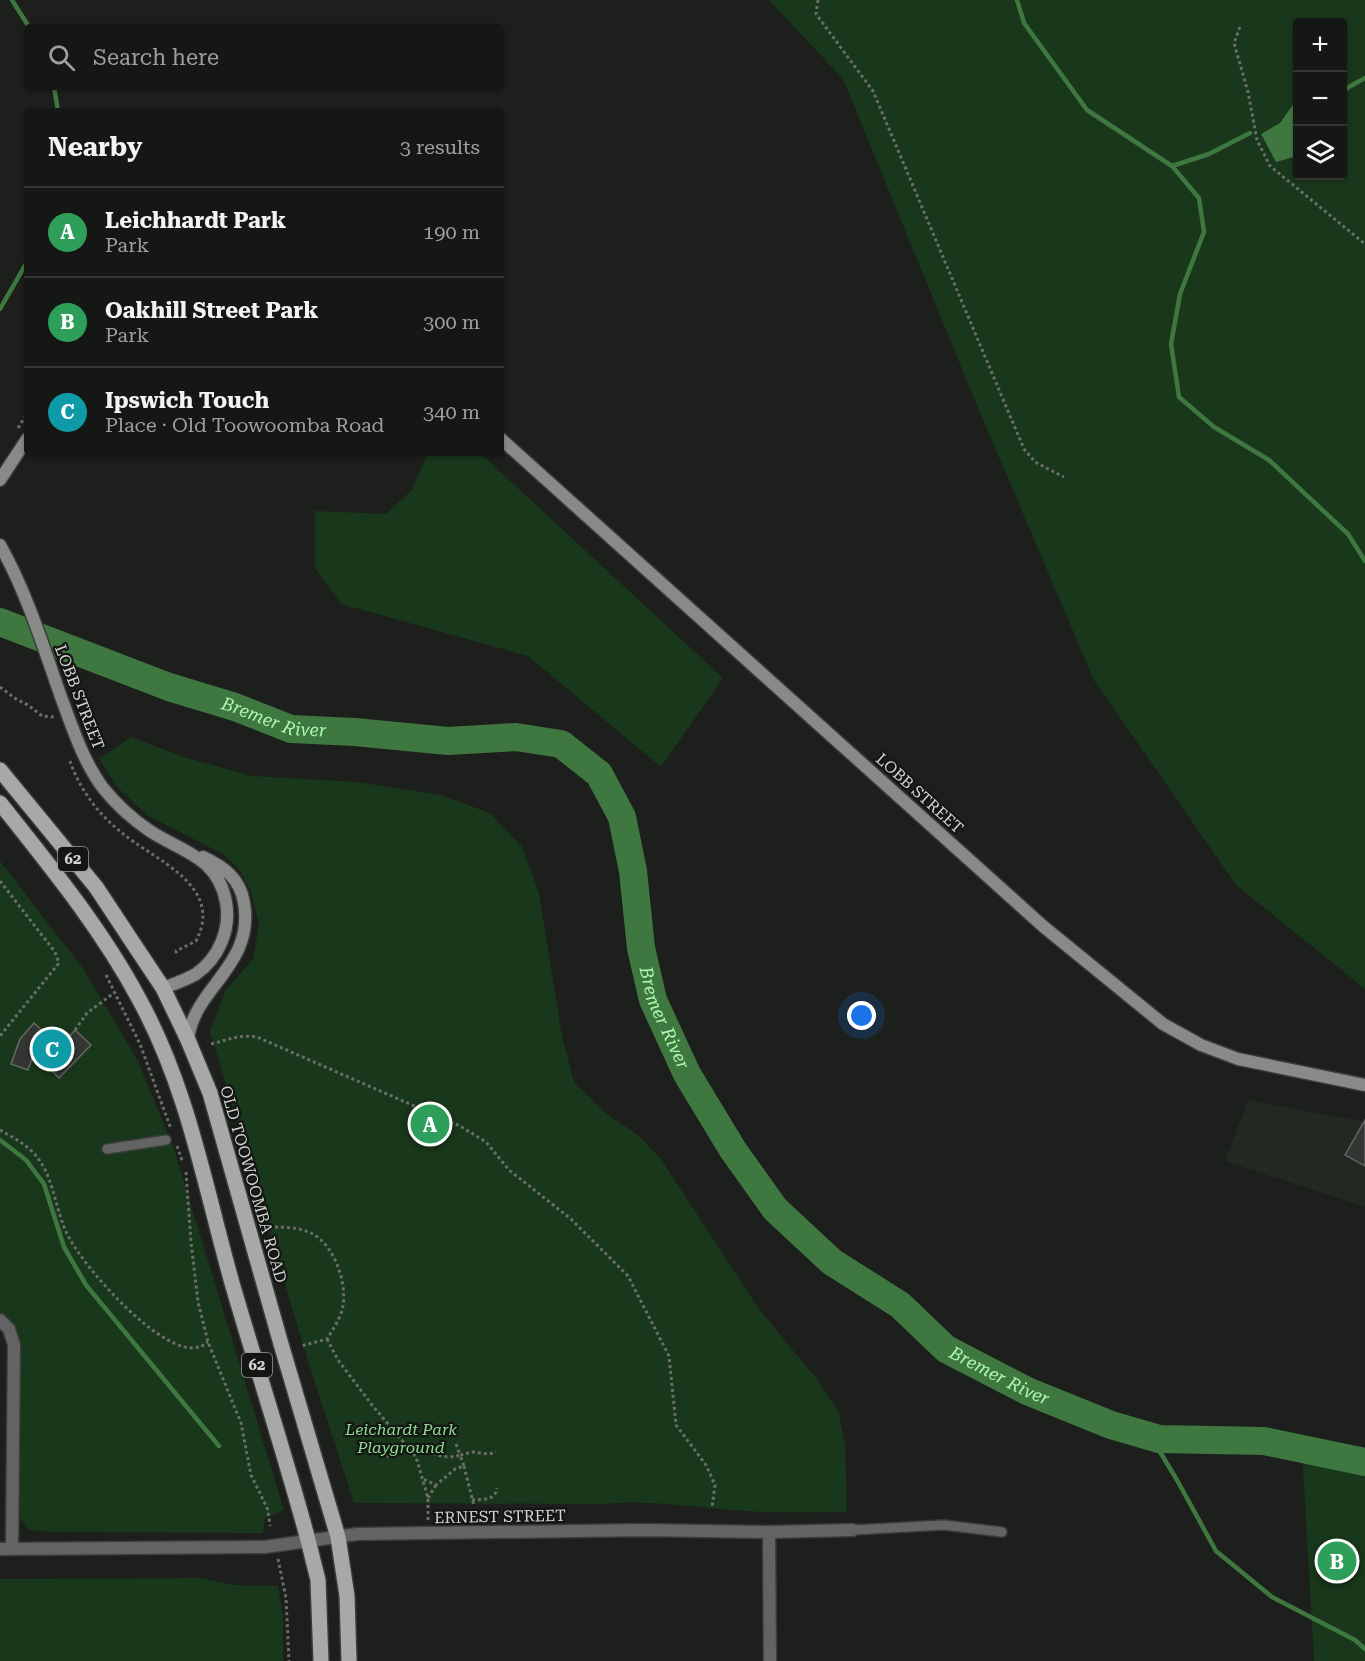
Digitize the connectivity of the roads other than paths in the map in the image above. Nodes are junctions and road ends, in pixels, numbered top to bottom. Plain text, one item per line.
1 (504, 442) edge
2 (24, 444) edge
3 (0, 480) edge
4 (0, 546) edge
5 (0, 770) edge
6 (0, 803) edge
7 (188, 851) junction
8 (163, 988) junction
9 (139, 999) junction
10 (188, 1040) junction
11 (1365, 1084) edge
12 (166, 1140) dead end
13 (107, 1149) dead end
14 (0, 1320) edge
15 (853, 1530) joint
16 (769, 1532) junction
17 (1002, 1532) dead end
18 (338, 1537) junction
19 (309, 1540) junction
20 (6, 1549) edge
21 (321, 1661) edge
22 (349, 1661) edge
23 (770, 1661) edge

1 - 11 main road, LOBB STREET
2 - 3 main road
4 - 7 main road, LOBB STREET
5 - 8 main road, OLD TOOWOOMBA ROAD / 62
6 - 9 main road, 62
7 - 8 main road, LOBB STREET
7 - 10 main road
8 - 9 main road
8 - 10 main road, OLD TOOWOOMBA ROAD / 62
9 - 19 main road, 62
10 - 18 main road, OLD TOOWOOMBA ROAD / 62
12 - 13 lane
14 - 20 street
15 - 16 street, ERNEST STREET
15 - 17 lane, ERNEST STREET
16 - 18 street, ERNEST STREET
16 - 23 street
18 - 19 street, ERNEST STREET
18 - 22 main road, OLD TOOWOOMBA ROAD / 62
19 - 20 street, ERNEST STREET
19 - 21 main road, 62

